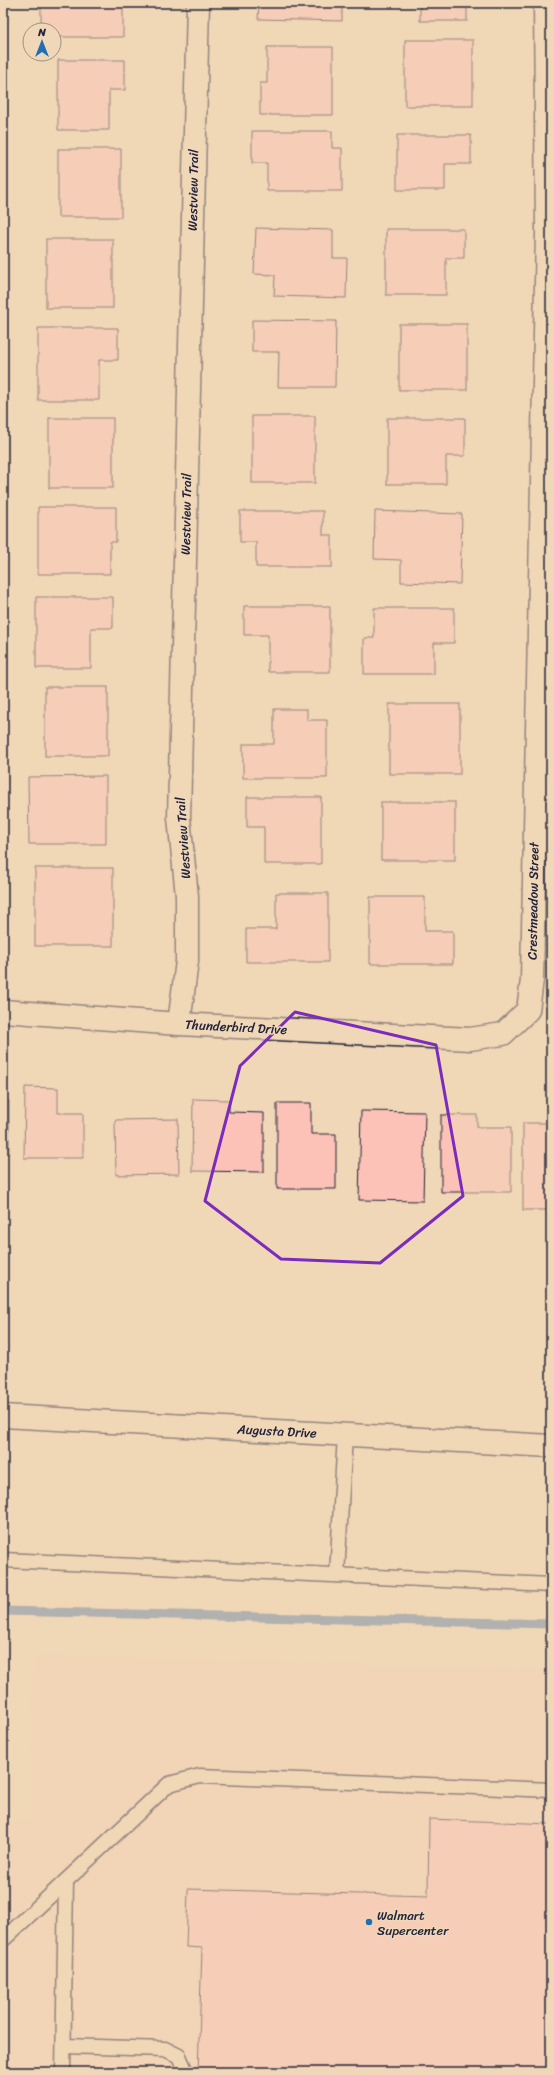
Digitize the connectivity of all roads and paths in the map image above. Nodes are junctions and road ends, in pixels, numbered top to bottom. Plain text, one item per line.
1 (198, 3) edge
2 (545, 3) edge
3 (549, 232) edge
4 (3, 1011) edge
5 (179, 1024) junction
6 (470, 1039) joint
7 (3, 1416) edge
8 (345, 1435) junction
9 (551, 1446) edge
10 (3, 1560) edge
11 (337, 1576) junction
12 (551, 1585) edge
13 (551, 1790) edge
14 (66, 1881) junction
15 (3, 1938) edge
16 (64, 2046) junction
17 (63, 2072) edge
18 (186, 2072) edge

1 - 5 street, Westview Trail
2 - 3 street, Crestmeadow Street
3 - 6 street, Crestmeadow Street
4 - 5 street, Thunderbird Drive
5 - 6 street, Thunderbird Drive
7 - 8 street, Augusta Drive
8 - 9 street, Augusta Drive
8 - 11 lane
10 - 11 lane
11 - 12 lane
13 - 14 lane
14 - 15 lane
14 - 16 lane
16 - 17 lane
16 - 18 lane

